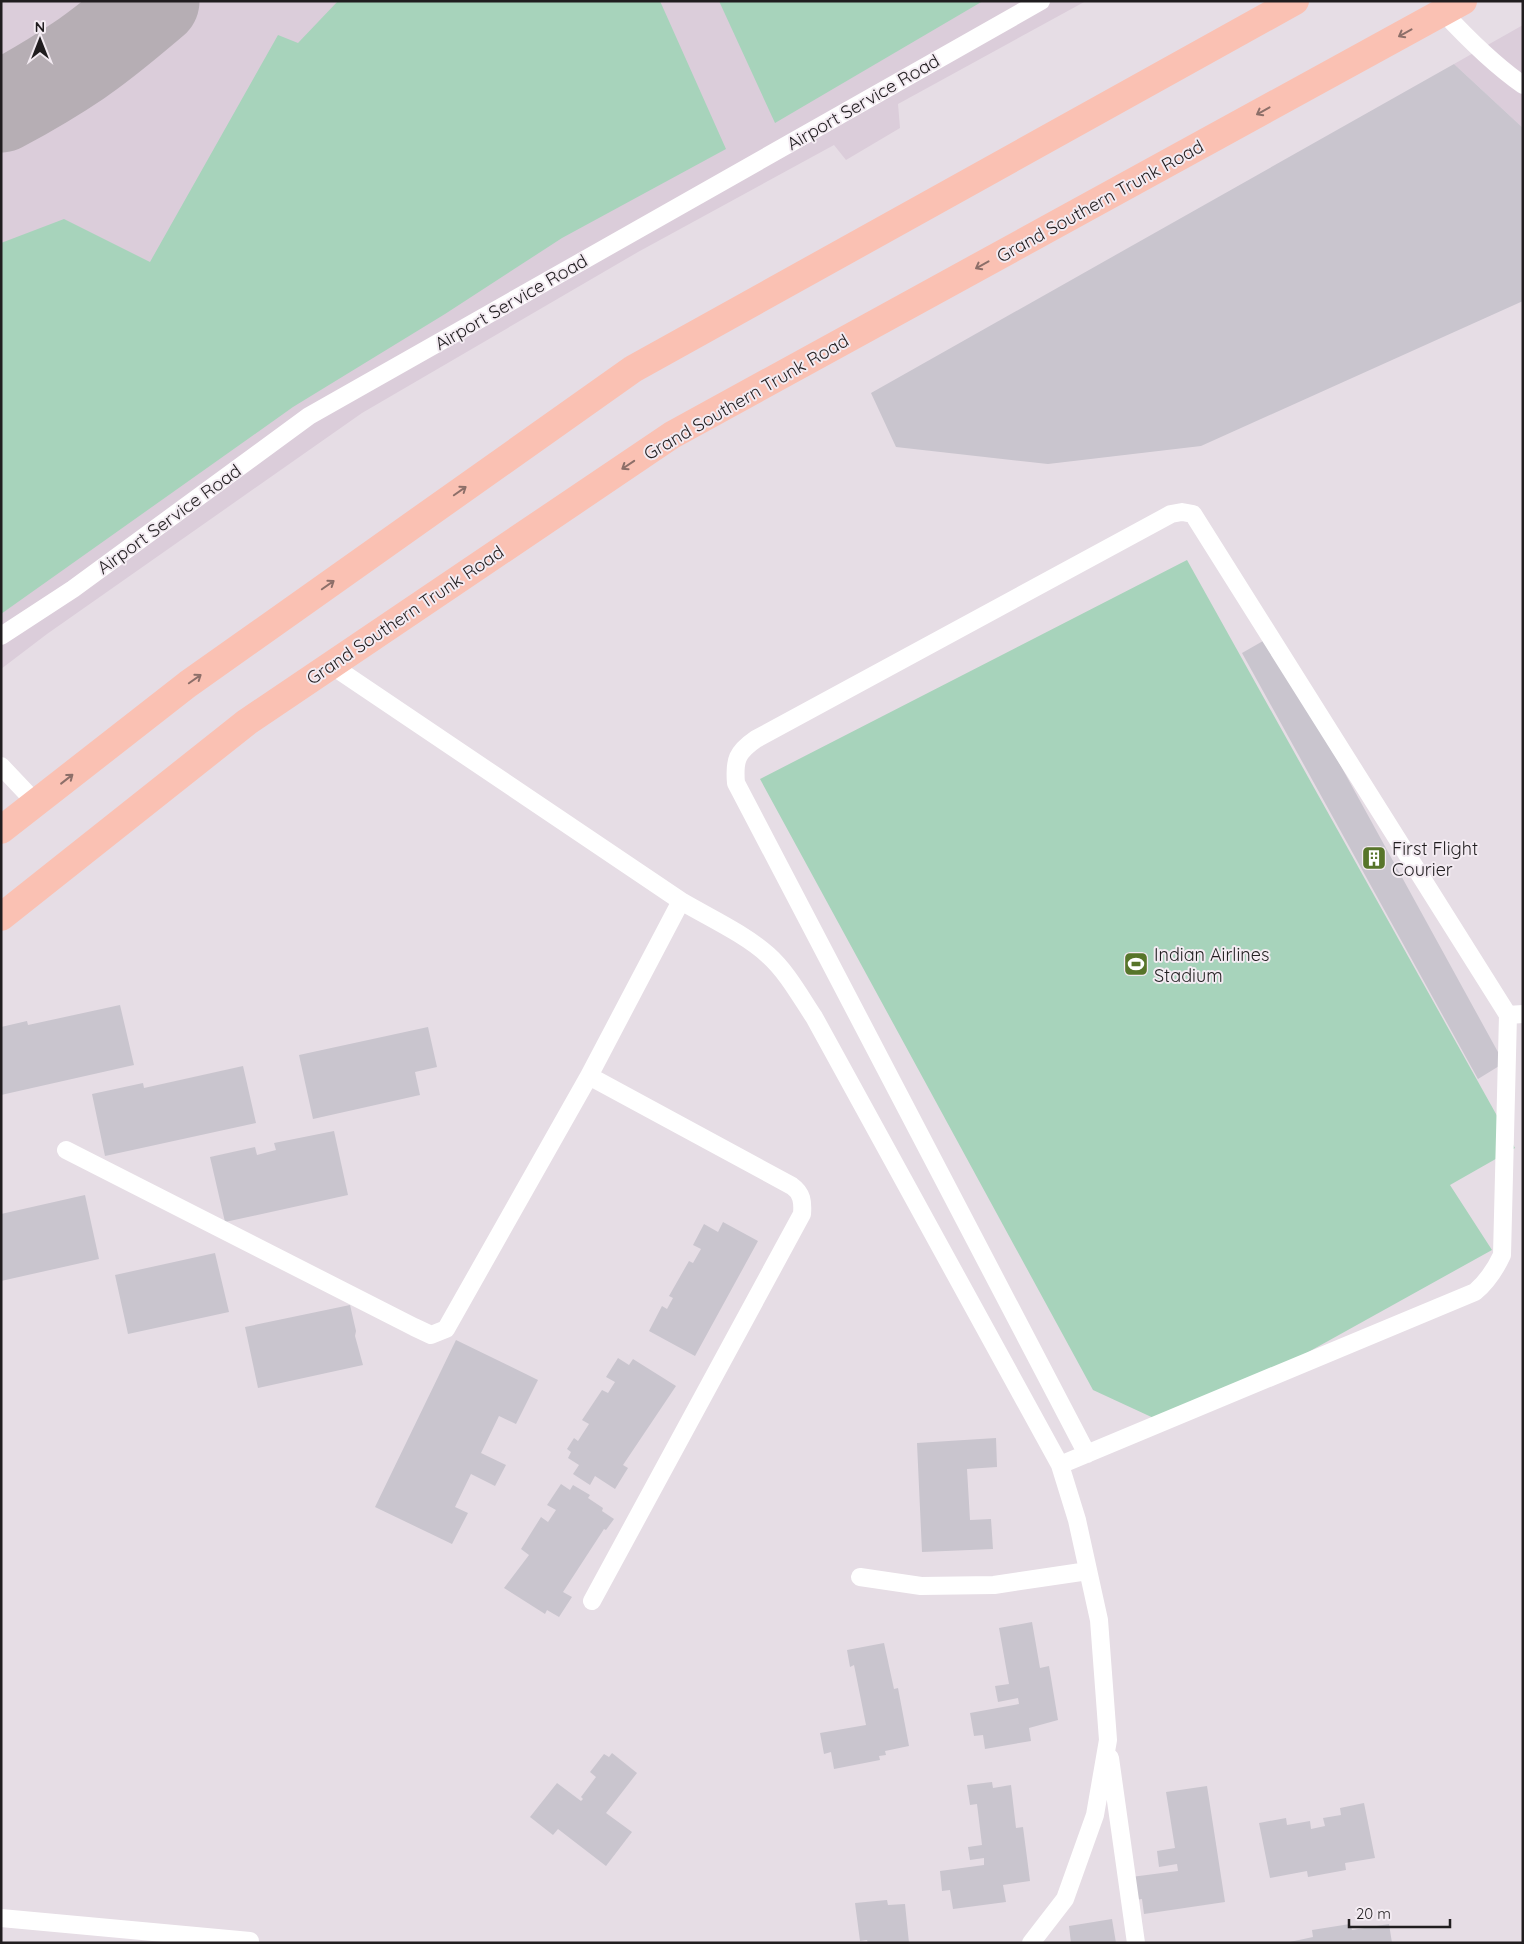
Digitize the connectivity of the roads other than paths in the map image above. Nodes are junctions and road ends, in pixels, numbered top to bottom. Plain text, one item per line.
1 (1041, 1) edge
2 (1295, 1) edge
3 (1453, 7) edge
4 (1523, 85) edge
5 (1, 636) edge
6 (331, 665) junction
7 (1, 766) edge
8 (36, 803) junction
9 (1, 830) edge
10 (681, 901) junction
11 (1, 917) edge
12 (1516, 1014) edge
13 (590, 1076) junction
14 (66, 1150) dead end
15 (1087, 1454) junction
16 (1060, 1465) junction
17 (1088, 1571) junction
18 (860, 1577) dead end
19 (592, 1601) dead end
20 (1108, 1740) junction
21 (1, 1918) edge
22 (250, 1941) dead end
23 (1031, 1943) edge
24 (1136, 1943) edge

1 - 5 lane, Airport Service Road
8 -> 2 main road
3 - 4 lane
3 -> 6 main road, Grand Southern Trunk Road
6 - 10 lane
6 - 11 main road, Grand Southern Trunk Road
7 - 8 lane
8 - 9 main road
10 - 13 lane
10 - 16 lane
12 - 15 lane
12 - 15 lane
13 - 14 lane
13 - 19 lane
15 - 16 lane
16 - 17 lane
17 - 18 lane
17 - 20 lane
20 - 23 lane
20 - 24 lane
21 - 22 lane

